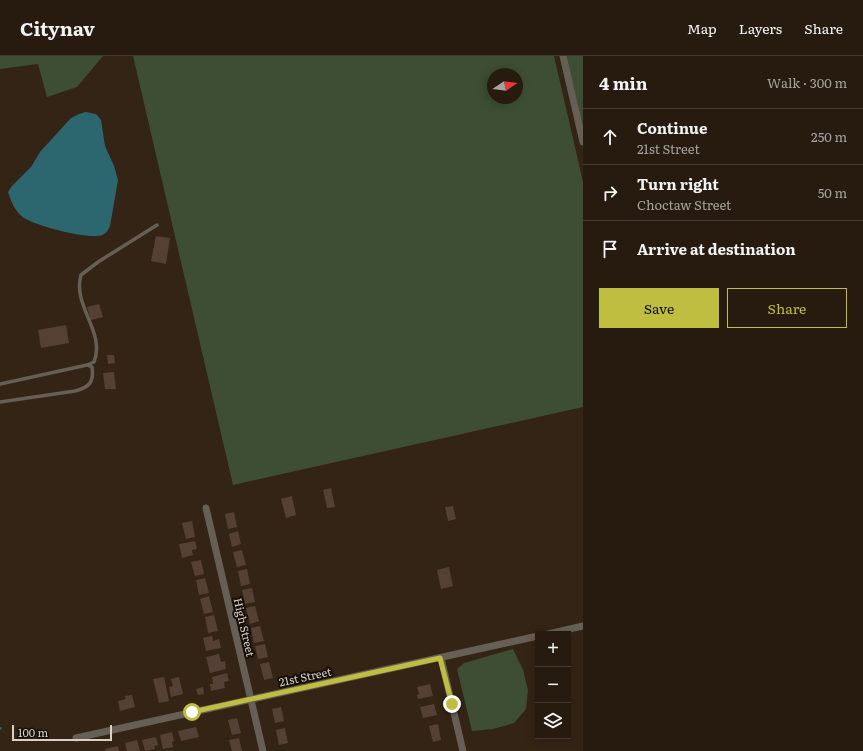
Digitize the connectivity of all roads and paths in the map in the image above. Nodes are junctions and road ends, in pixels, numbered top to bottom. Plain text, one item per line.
1 (563, 56) edge
2 (583, 142) edge
3 (157, 225) dead end
4 (87, 365) junction
5 (0, 384) edge
6 (0, 402) edge
7 (206, 508) dead end
8 (583, 626) edge
9 (561, 631) edge
10 (535, 637) edge
11 (440, 658) junction
12 (251, 698) junction
13 (76, 738) dead end
14 (263, 751) edge
15 (463, 751) edge

1 - 2 street
3 - 4 lane
4 - 5 lane
4 - 6 lane
7 - 12 street, High Street
8 - 9 street
10 - 11 street, 21st Street
11 - 12 street, 21st Street
11 - 15 street
12 - 13 street, 21st Street
12 - 14 street, High Street

